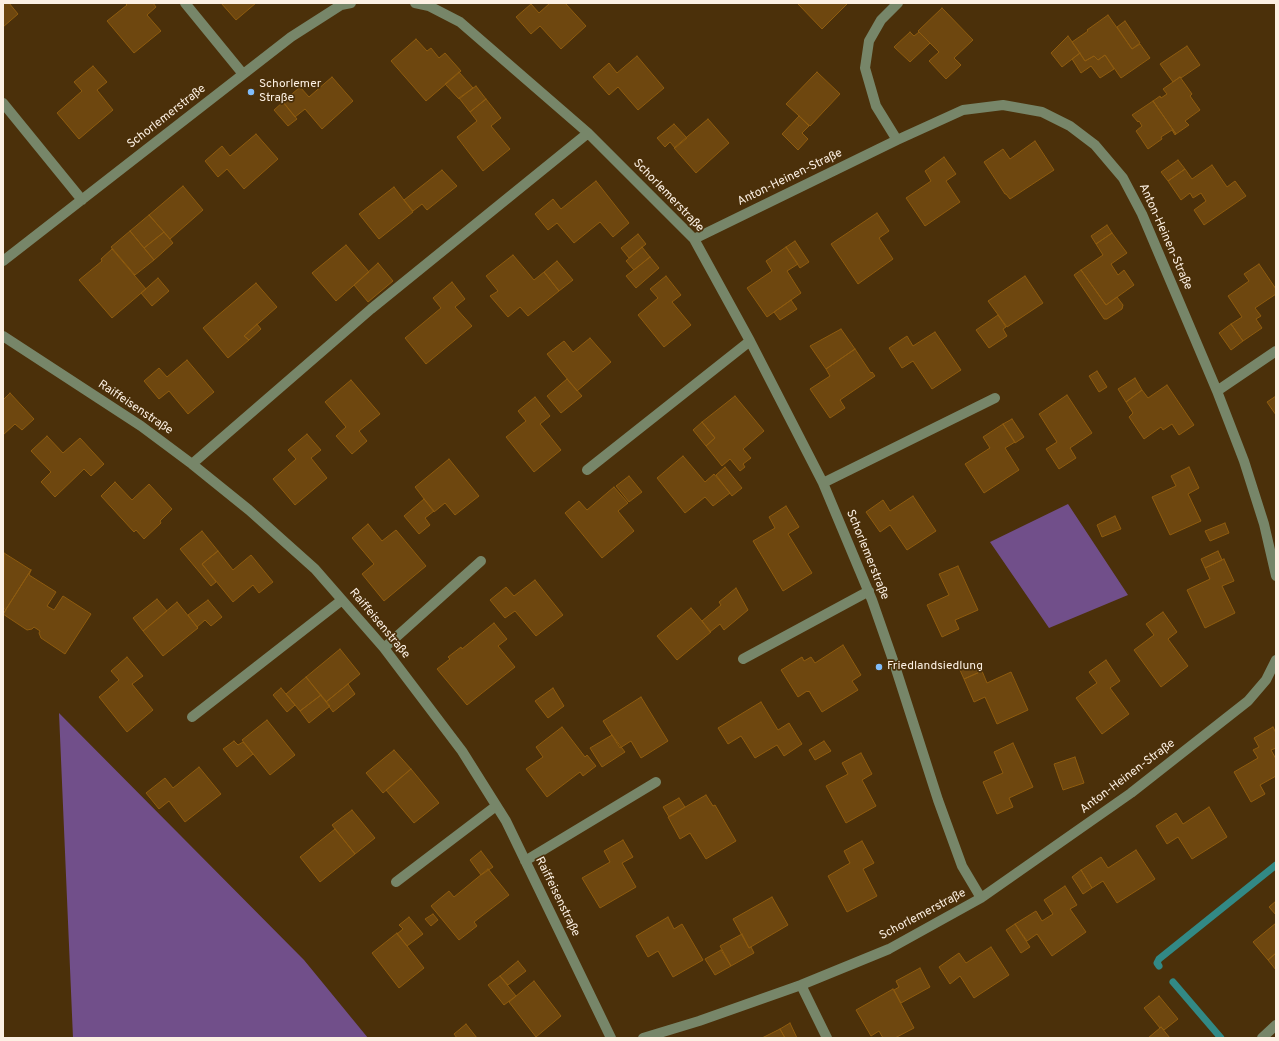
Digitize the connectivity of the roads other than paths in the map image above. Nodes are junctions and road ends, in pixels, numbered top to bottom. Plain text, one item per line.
1 (185, 3) edge
2 (351, 3) edge
3 (416, 3) edge
4 (898, 3) edge
5 (244, 74) junction
6 (3, 103) edge
7 (588, 133) junction
8 (897, 140) junction
9 (82, 200) junction
10 (694, 239) junction
11 (3, 261) edge
12 (3, 336) edge
13 (750, 341) junction
14 (1276, 351) edge
15 (1217, 391) junction
16 (995, 398) dead end
17 (192, 464) junction
18 (588, 470) dead end
19 (823, 483) junction
20 (481, 561) dead end
21 (1276, 576) edge
22 (868, 591) junction
23 (342, 600) junction
24 (384, 648) junction
25 (743, 659) dead end
26 (1276, 660) edge
27 (192, 717) dead end
28 (656, 782) dead end
29 (496, 806) junction
30 (525, 861) junction
31 (396, 882) dead end
32 (980, 898) junction
33 (801, 985) junction
34 (1276, 1025) edge
35 (611, 1038) edge
36 (643, 1038) edge
37 (827, 1038) edge
38 (1262, 1038) edge

1 - 5 street
2 - 5 street, Schorlemerstraße
3 - 7 street, Schorlemerstraße
4 - 8 street
5 - 9 street, Schorlemerstraße
6 - 9 street
7 - 10 street, Schorlemerstraße
7 - 17 street
8 - 10 street, Anton-Heinen-Straße
8 - 15 street, Anton-Heinen-Straße
9 - 11 street, Schorlemerstraße
10 - 13 street, Schorlemerstraße
12 - 17 street, Raiffeisenstraße
13 - 18 street
13 - 19 street, Schorlemerstraße
14 - 15 street
15 - 21 street, Anton-Heinen-Straße
16 - 19 street
17 - 23 street, Raiffeisenstraße
19 - 22 street, Schorlemerstraße
20 - 24 street
22 - 25 street
22 - 32 street, Schorlemerstraße
23 - 24 street, Raiffeisenstraße
23 - 27 street
24 - 29 street, Raiffeisenstraße
26 - 32 street, Anton-Heinen-Straße
28 - 30 street
29 - 30 street, Raiffeisenstraße
29 - 31 street
30 - 35 street, Raiffeisenstraße
32 - 33 street, Schorlemerstraße
33 - 36 street, Schorlemerstraße
33 - 37 street
34 - 38 street

